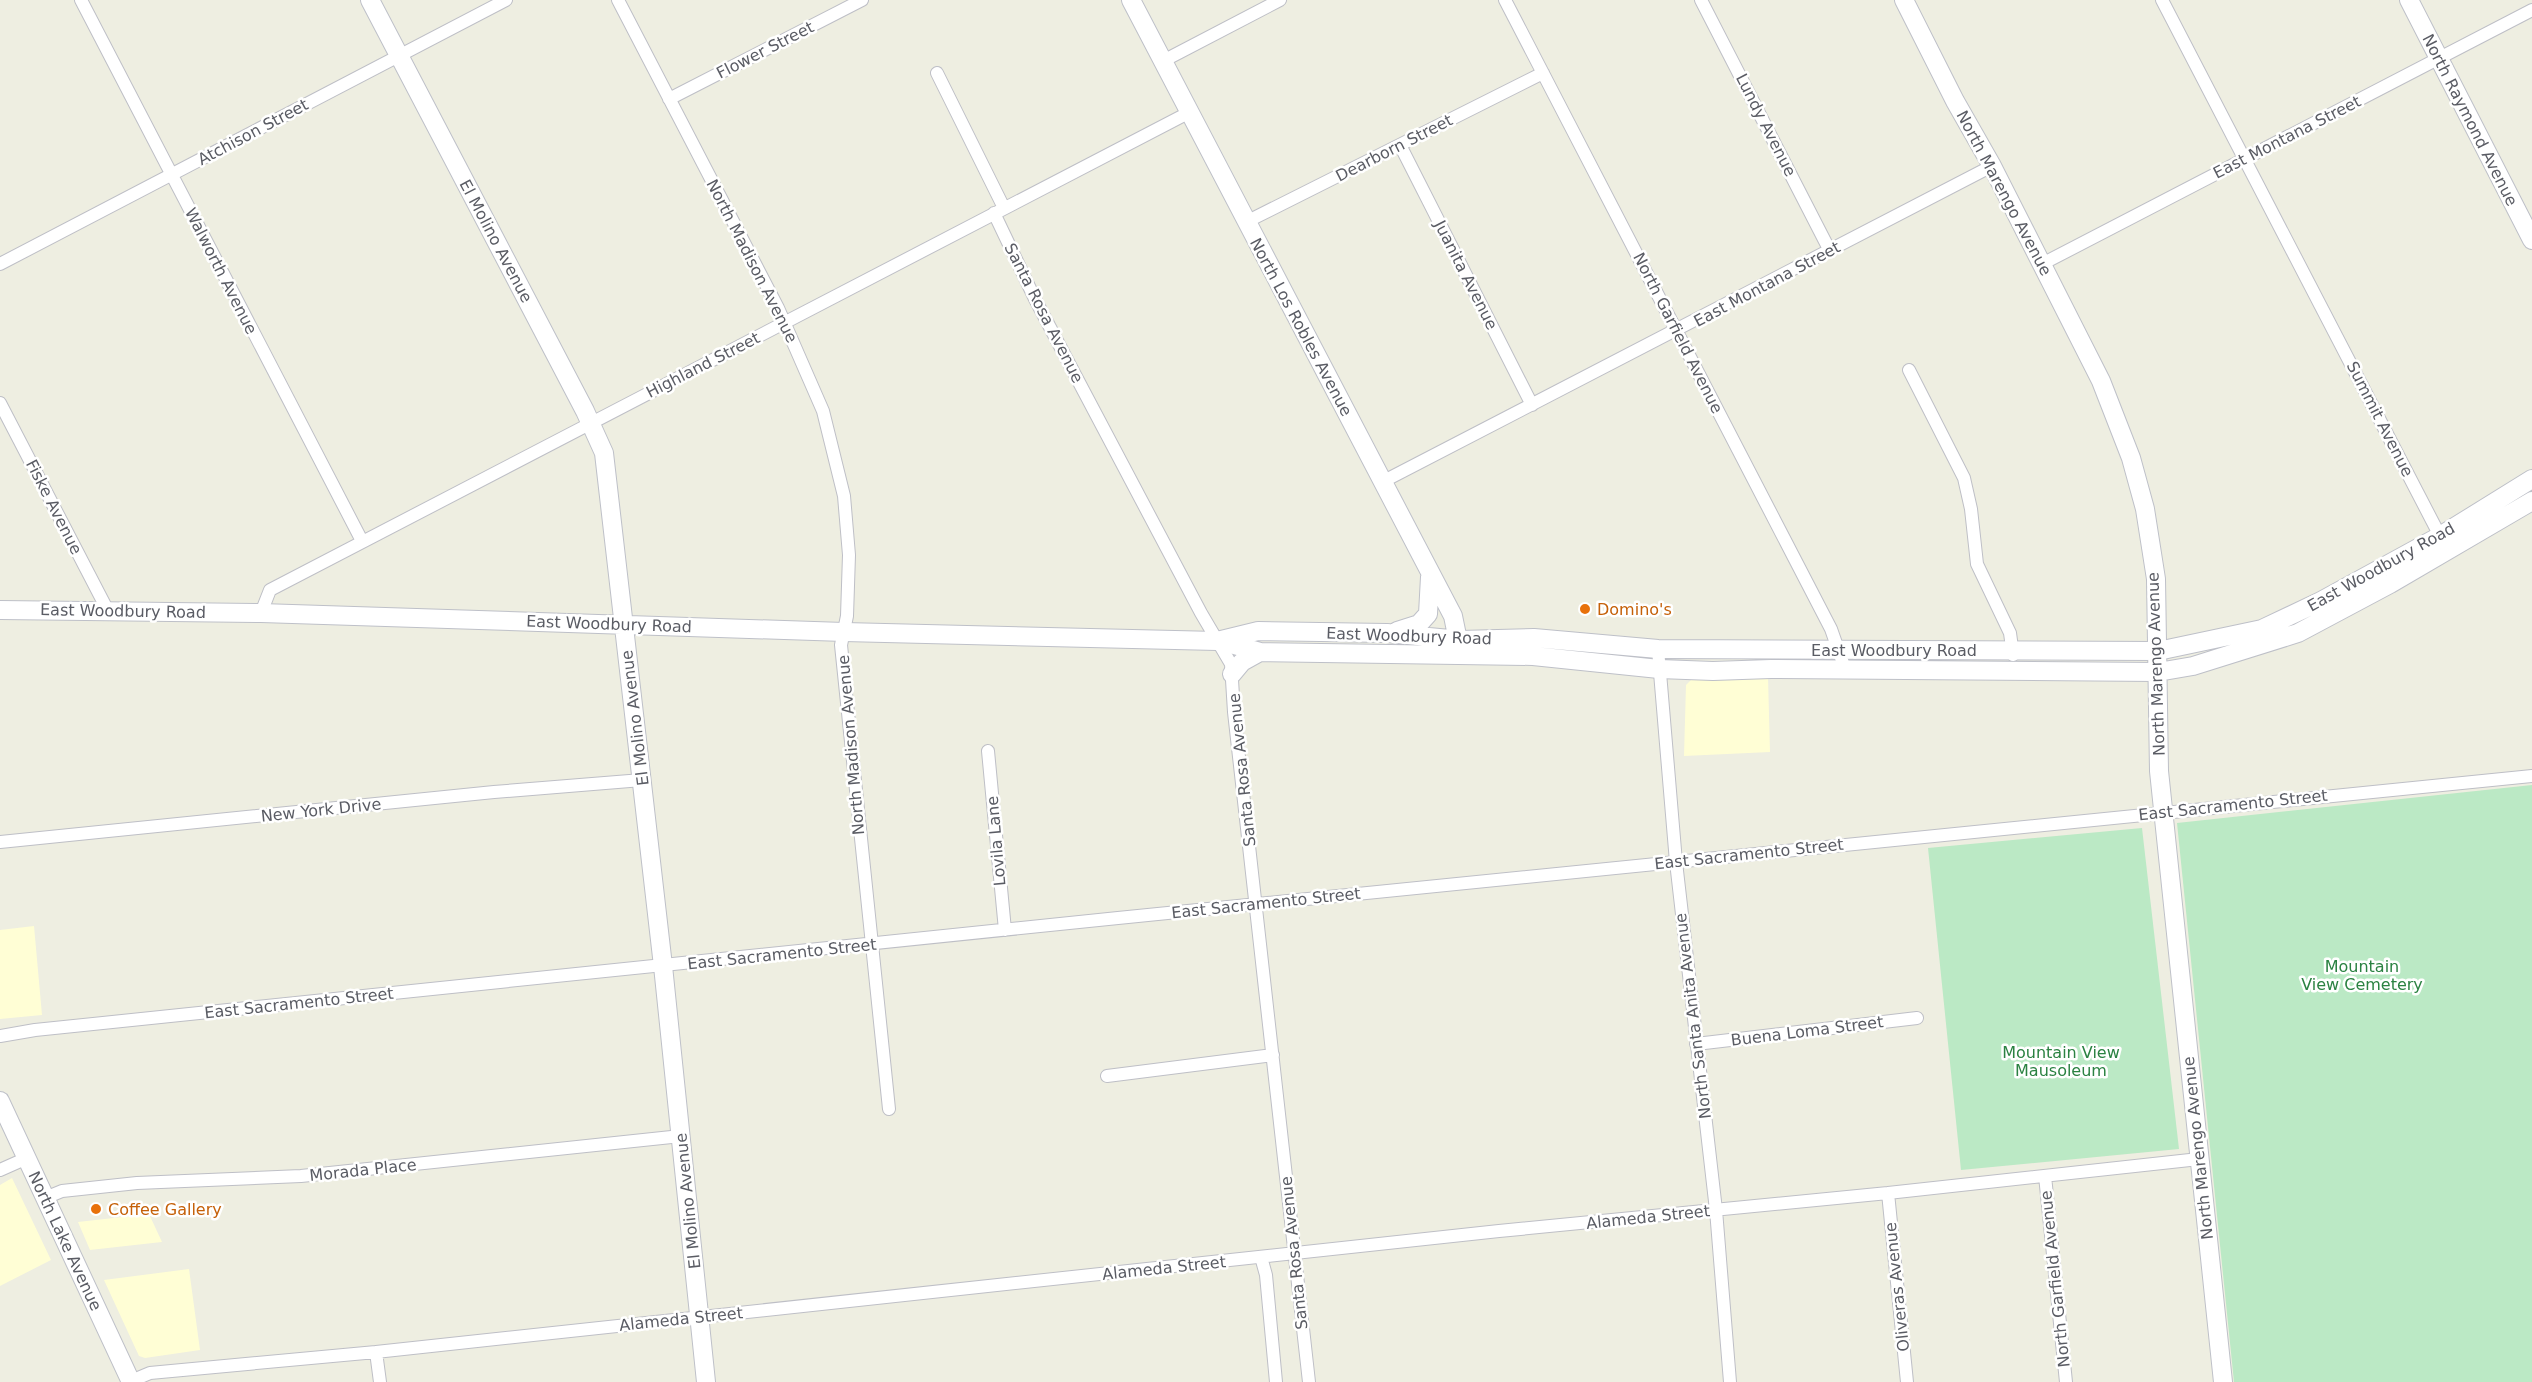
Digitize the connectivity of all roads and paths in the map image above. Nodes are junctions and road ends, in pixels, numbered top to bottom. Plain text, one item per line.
1 (81, 0) edge
2 (370, 0) edge
3 (506, 0) edge
4 (618, 0) edge
5 (862, 0) edge
6 (1131, 0) edge
7 (1280, 0) edge
8 (1505, 0) edge
9 (1701, 0) edge
10 (1904, 0) edge
11 (2162, 0) edge
12 (2409, 0) edge
13 (2532, 10) edge
14 (399, 55) junction
15 (2439, 58) junction
16 (1163, 61) junction
17 (937, 73) dead end
18 (1543, 73) junction
19 (669, 99) junction
20 (1190, 112) junction
21 (1400, 145) junction
22 (2243, 159) junction
23 (1992, 166) junction
24 (172, 175) junction
25 (999, 211) junction
26 (1246, 222) junction
27 (2532, 240) edge
28 (1830, 251) junction
29 (0, 264) edge
30 (2042, 264) junction
31 (784, 323) junction
32 (1677, 331) junction
33 (1909, 370) dead end
34 (0, 403) edge
35 (1532, 405) junction
36 (591, 422) junction
37 (2532, 479) edge
38 (1382, 482) junction
39 (2532, 501) edge
40 (2440, 536) junction
41 (362, 541) junction
42 (1430, 575) junction
43 (0, 610) edge
44 (108, 611) junction
45 (261, 612) junction
46 (624, 625) junction
47 (844, 632) junction
48 (1387, 633) junction
49 (1217, 640) junction
50 (1574, 640) junction
51 (1460, 648) junction
52 (1658, 649) junction
53 (1839, 650) junction
54 (2012, 650) junction
55 (2158, 651) junction
56 (1260, 652) junction
57 (1574, 659) junction
58 (1659, 669) junction
59 (1845, 669) junction
60 (2016, 672) junction
61 (2158, 672) junction
62 (1232, 674) junction
63 (988, 751) dead end
64 (2532, 776) edge
65 (642, 780) junction
66 (2164, 811) junction
67 (0, 842) edge
68 (1676, 862) junction
69 (1257, 904) junction
70 (1005, 930) junction
71 (871, 945) junction
72 (663, 966) junction
73 (1917, 1018) dead end
74 (0, 1036) edge
75 (1696, 1044) junction
76 (1273, 1055) junction
77 (1107, 1076) dead end
78 (0, 1101) edge
79 (889, 1109) dead end
80 (681, 1136) junction
81 (27, 1158) junction
82 (2199, 1159) junction
83 (0, 1170) edge
84 (2045, 1176) junction
85 (1888, 1192) junction
86 (45, 1198) junction
87 (1716, 1210) junction
88 (1293, 1254) junction
89 (1261, 1257) junction
90 (700, 1317) junction
91 (376, 1352) junction
92 (131, 1382) edge
93 (380, 1382) edge
94 (706, 1382) edge
95 (1276, 1382) edge
96 (1309, 1382) edge
97 (1730, 1382) edge
98 (1906, 1382) edge
99 (2066, 1382) edge
100 (2223, 1382) edge

1 - 24 street, Walworth Avenue
2 - 14 main road, El Molino Avenue
3 - 14 street, Atchison Street
4 - 19 street, North Madison Avenue
5 - 19 street, Flower Street
6 - 16 main road, North Los Robles Avenue
7 - 16 street
8 - 18 street, North Garfield Avenue
9 - 28 street, Lundy Avenue
10 - 23 main road, North Marengo Avenue
11 - 22 street, Summit Avenue
12 - 15 main road, North Raymond Avenue
13 - 15 street, East Montana Street
14 - 24 street, Atchison Street
14 - 36 main road, El Molino Avenue
15 - 22 street, East Montana Street
15 - 27 main road, North Raymond Avenue
16 - 20 main road, North Los Robles Avenue
17 - 25 street, Santa Rosa Avenue
18 - 21 street, Dearborn Street
18 - 32 street, North Garfield Avenue
19 - 31 street, North Madison Avenue
20 - 25 street, Highland Street
20 - 26 main road, North Los Robles Avenue
21 - 26 street, Dearborn Street
21 - 35 street, Juanita Avenue
22 - 30 street, East Montana Street
22 - 40 street, Summit Avenue
23 - 28 street, East Montana Street
23 - 30 main road, North Marengo Avenue
24 - 29 street, Atchison Street
24 - 41 street, Walworth Avenue
25 - 31 street, Highland Street
25 - 49 street, Santa Rosa Avenue
26 - 38 main road, North Los Robles Avenue
28 - 32 street, East Montana Street
30 - 55 main road, North Marengo Avenue
31 - 36 street, Highland Street
31 - 47 street, North Madison Avenue
32 - 35 street, East Montana Street
32 - 53 street, North Garfield Avenue
33 - 54 street
34 - 44 street, Fiske Avenue
35 - 38 street, East Montana Street
36 - 41 street, Highland Street
36 - 46 main road, El Molino Avenue
37 - 40 main road, East Woodbury Road
38 - 42 main road, North Los Robles Avenue
39 - 61 main road, East Woodbury Road
40 - 55 main road, East Woodbury Road
41 - 45 street, Highland Street
42 - 48 main road
42 - 51 main road, North Los Robles Avenue
43 - 44 main road, East Woodbury Road
44 - 45 main road, East Woodbury Road
45 - 46 main road, East Woodbury Road
46 - 47 main road, East Woodbury Road
46 - 65 main road, El Molino Avenue
47 - 49 main road, East Woodbury Road
47 - 71 street, North Madison Avenue
48 - 49 main road, East Woodbury Road
48 - 51 main road, East Woodbury Road
49 - 56 main road, East Woodbury Road
49 - 62 street, Santa Rosa Avenue
50 - 51 main road, East Woodbury Road
50 - 52 main road, East Woodbury Road
50 - 57 main road
51 - 56 main road, East Woodbury Road
51 - 57 main road, East Woodbury Road
52 - 53 main road, East Woodbury Road
52 - 58 street, North Santa Anita Avenue
53 - 54 main road, East Woodbury Road
53 - 59 street, North Garfield Avenue
54 - 55 main road, East Woodbury Road
54 - 60 street
55 - 61 main road, North Marengo Avenue
56 - 62 main road
57 - 58 main road, East Woodbury Road
58 - 59 main road, East Woodbury Road
58 - 68 street, North Santa Anita Avenue
59 - 60 main road, East Woodbury Road
60 - 61 main road, East Woodbury Road
61 - 66 main road, North Marengo Avenue
62 - 69 street, Santa Rosa Avenue
63 - 70 street, Lovila Lane
64 - 66 street, East Sacramento Street
65 - 67 street, New York Drive
65 - 72 main road, El Molino Avenue
66 - 68 street, East Sacramento Street
66 - 82 main road, North Marengo Avenue
68 - 69 street, East Sacramento Street
68 - 75 street, North Santa Anita Avenue
69 - 70 street, East Sacramento Street
69 - 76 street, Santa Rosa Avenue
70 - 71 street, East Sacramento Street
71 - 72 street, East Sacramento Street
71 - 79 street, North Madison Avenue
72 - 74 street, East Sacramento Street
72 - 80 main road, El Molino Avenue
73 - 75 street, Buena Loma Street
75 - 87 street, North Santa Anita Avenue
76 - 77 street
76 - 88 street, Santa Rosa Avenue
78 - 81 main road, North Lake Avenue
80 - 86 street, Morada Place
80 - 90 main road, El Molino Avenue
81 - 83 street
81 - 86 main road, North Lake Avenue
82 - 84 street, Alameda Street
82 - 100 main road, North Marengo Avenue
84 - 85 street, Alameda Street
84 - 99 street, North Garfield Avenue
85 - 87 street, Alameda Street
85 - 98 street, Oliveras Avenue
86 - 92 main road, North Lake Avenue
87 - 88 street, Alameda Street
87 - 97 street, North Santa Anita Avenue
88 - 89 street, Alameda Street
88 - 96 street, Santa Rosa Avenue
89 - 90 street, Alameda Street
89 - 95 street, Santa Rosa Avenue
90 - 91 street, Alameda Street
90 - 94 main road, El Molino Avenue
91 - 92 street, Alameda Street
91 - 93 street

